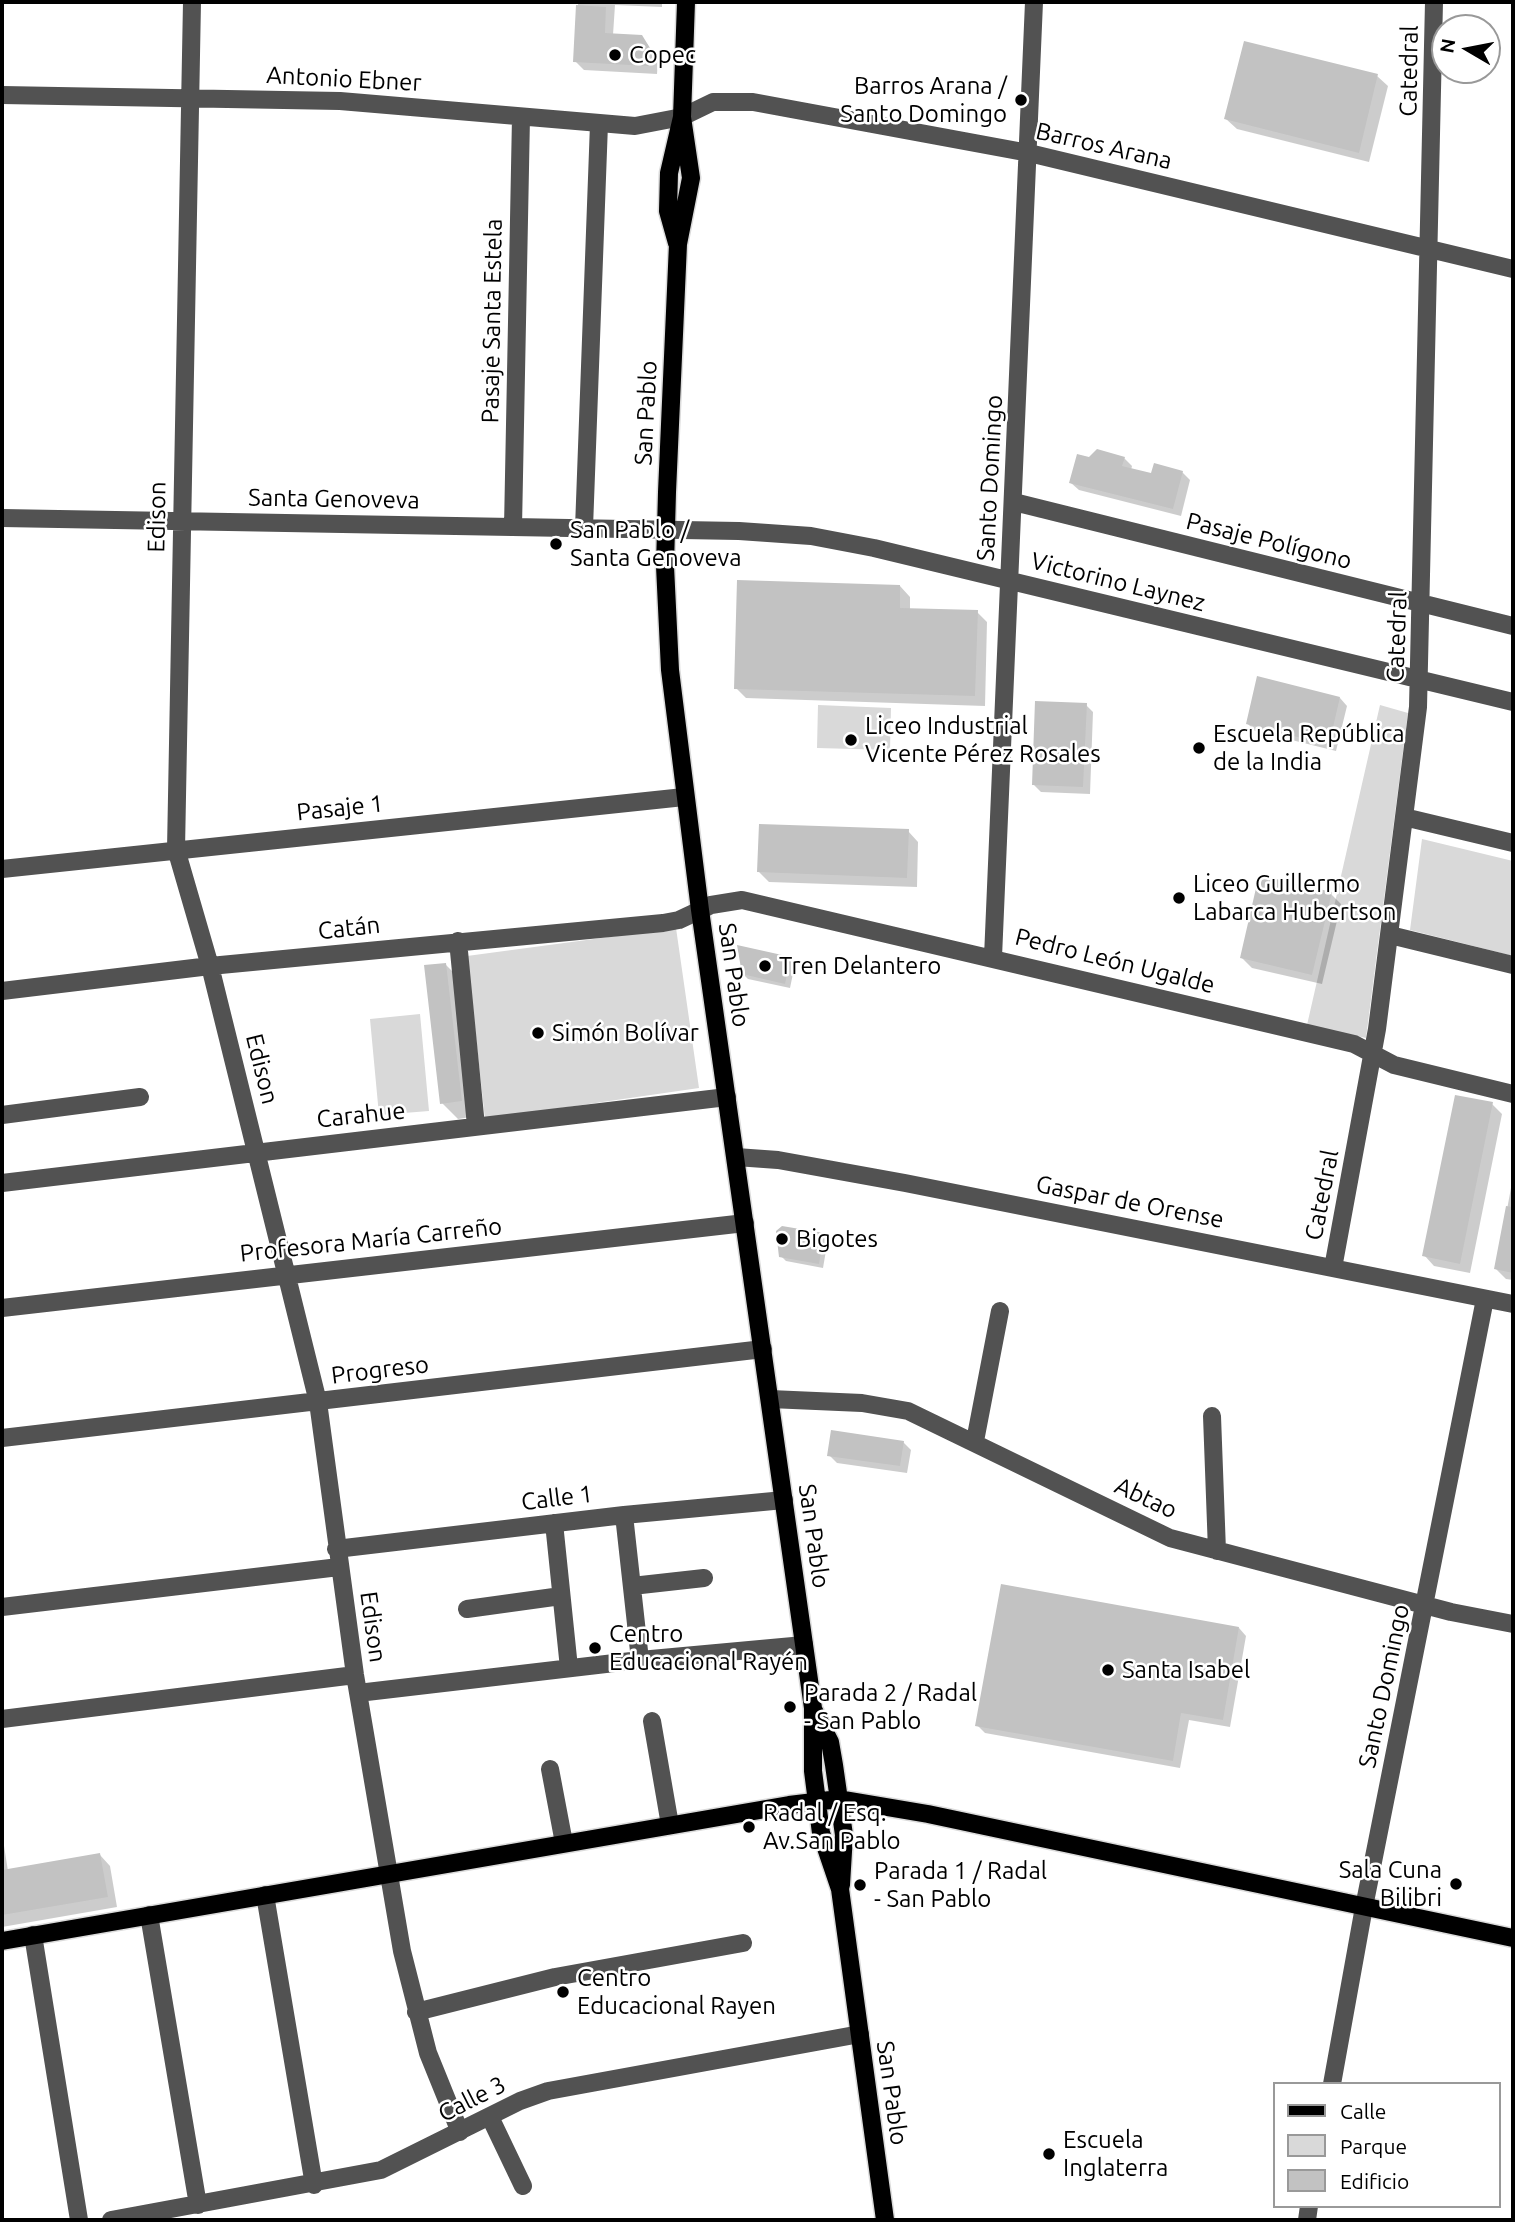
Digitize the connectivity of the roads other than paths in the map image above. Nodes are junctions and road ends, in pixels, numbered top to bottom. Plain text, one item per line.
1 (192, 2) edge
2 (686, 2) edge
3 (1034, 2) edge
4 (1434, 2) edge
5 (2, 94) edge
6 (191, 97) junction
7 (520, 117) junction
8 (682, 117) junction
9 (599, 124) junction
10 (1029, 153) junction
11 (1431, 249) junction
12 (1513, 270) edge
13 (1014, 502) junction
14 (2, 518) edge
15 (181, 521) junction
16 (513, 527) junction
17 (584, 528) junction
18 (665, 530) junction
19 (1010, 581) junction
20 (1423, 604) junction
21 (1513, 626) edge
22 (1420, 681) junction
23 (1513, 702) edge
24 (684, 797) junction
25 (1404, 817) junction
26 (1513, 843) edge
27 (176, 849) junction
28 (2, 869) edge
29 (700, 910) junction
30 (1390, 935) junction
31 (458, 941) junction
32 (993, 957) junction
33 (1513, 965) edge
34 (210, 966) junction
35 (2, 991) edge
36 (1373, 1055) junction
37 (1513, 1094) edge
38 (140, 1097) dead end
39 (727, 1097) junction
40 (2, 1115) edge
41 (476, 1126) junction
42 (257, 1151) junction
43 (736, 1157) junction
44 (2, 1183) edge
45 (745, 1223) junction
46 (1333, 1268) junction
47 (289, 1274) junction
48 (1485, 1298) junction
49 (1513, 1304) edge
50 (2, 1308) edge
51 (1000, 1311) dead end
52 (763, 1349) junction
53 (770, 1399) junction
54 (318, 1402) junction
55 (1212, 1416) dead end
56 (2, 1438) edge
57 (975, 1441) junction
58 (785, 1500) junction
59 (624, 1514) junction
60 (554, 1523) junction
61 (1217, 1551) junction
62 (337, 1558) junction
63 (704, 1578) dead end
64 (632, 1586) junction
65 (561, 1597) junction
66 (1426, 1604) junction
67 (2, 1607) edge
68 (467, 1609) dead end
69 (1513, 1624) edge
70 (804, 1645) junction
71 (640, 1660) junction
72 (569, 1668) junction
73 (357, 1684) junction
74 (813, 1708) junction
75 (2, 1719) edge
76 (652, 1721) dead end
77 (550, 1769) dead end
78 (839, 1799) junction
79 (817, 1801) junction
80 (670, 1825) junction
81 (564, 1843) junction
82 (388, 1874) junction
83 (840, 1888) junction
84 (265, 1895) junction
85 (1364, 1907) junction
86 (149, 1915) junction
87 (33, 1935) junction
88 (1513, 1937) edge
89 (2, 1941) edge
90 (743, 1943) dead end
91 (416, 2012) junction
92 (860, 2034) junction
93 (1332, 2082) edge
94 (490, 2117) junction
95 (460, 2132) junction
96 (314, 2185) junction
97 (523, 2186) dead end
98 (198, 2205) junction
99 (79, 2220) edge
100 (111, 2220) edge
101 (885, 2220) edge

1 - 6 street, Edison
2 - 8 main road, San Pablo
3 - 10 street, Santo Domingo
4 - 11 street, Catedral
5 - 6 street, Antonio Ebner
6 - 7 street, Antonio Ebner
6 - 15 street, Edison
7 - 9 street, Antonio Ebner
7 - 16 street, Pasaje Santa Estela
8 - 9 street, Antonio Ebner
8 - 10 street, Barros Arana
8 - 18 main road, San Pablo
9 - 17 street
10 - 11 street, Barros Arana
10 - 13 street, Santo Domingo
11 - 12 street, Barros Arana
11 - 20 street, Catedral
13 - 19 street, Santo Domingo
13 - 20 street, Pasaje Polígono
14 - 15 street, Santa Genoveva
15 - 16 street, Santa Genoveva
15 - 27 street, Edison
16 - 17 street, Santa Genoveva
17 - 18 street, Santa Genoveva
18 - 19 street, Victorino Laynez
18 - 24 main road, San Pablo
19 - 22 street, Victorino Laynez
19 - 32 street, Santo Domingo
20 - 21 street, Pasaje Polígono
20 - 22 street, Catedral
22 - 23 street, Victorino Laynez
22 - 25 street, Catedral
24 - 27 street, Pasaje 1
24 - 29 main road, San Pablo
25 - 26 street
25 - 30 street, Catedral
27 - 28 street, Pasaje 1
27 - 34 street, Edison
29 - 31 street, Catán
29 - 32 street, Pedro León Ugalde
29 - 39 main road, San Pablo
30 - 33 street
30 - 36 street, Catedral
31 - 34 street, Catán
31 - 41 street
32 - 36 street, Pedro León Ugalde
34 - 35 street, Catán
34 - 42 street, Edison
36 - 37 street, Pedro León Ugalde
36 - 46 street, Catedral
38 - 40 street
39 - 41 street, Carahue
39 - 43 main road, San Pablo
41 - 42 street, Carahue
42 - 44 street, Carahue
42 - 47 street, Edison
43 - 45 main road, San Pablo
43 - 46 street, Gaspar de Orense
45 - 47 street, Profesora María Carreño
45 - 52 main road, San Pablo
46 - 48 street, Gaspar de Orense
47 - 50 street, Profesora María Carreño
47 - 54 street, Edison
48 - 49 street, Gaspar de Orense
48 - 66 street, Santo Domingo
51 - 57 street
52 - 53 main road, San Pablo
52 - 54 street, Progreso
53 - 57 street, Abtao
53 - 58 main road, San Pablo
54 - 56 street, Progreso
54 - 62 street, Edison
55 - 61 street
57 - 61 street, Abtao
58 - 59 street, Calle 1
58 - 70 main road, San Pablo
59 - 60 street, Calle 1
59 - 64 street
60 - 62 street, Calle 1
60 - 65 street
61 - 66 street, Abtao
62 - 67 street, Calle 1
62 - 73 street, Edison
63 - 64 street
64 - 71 street
65 - 68 street
65 - 72 street
66 - 69 street, Abtao
66 - 85 street, Santo Domingo
70 - 71 street
70 - 74 main road, San Pablo
71 - 72 street
72 - 73 street
73 - 75 street
73 - 82 street, Edison
74 - 78 main road, San Pablo
74 - 79 main road, San Pablo
76 - 80 street
77 - 81 street
78 - 79 main road
78 - 83 main road, San Pablo
78 - 85 main road
79 - 80 main road
79 - 83 main road, San Pablo
80 - 81 main road
81 - 82 main road
82 - 84 main road
82 - 91 street, Edison
83 - 92 main road, San Pablo
84 - 86 main road
84 - 96 street
85 - 88 main road
85 - 93 street, Santo Domingo
86 - 87 main road
86 - 98 street
87 - 89 main road
87 - 99 street
90 - 91 street
91 - 95 street, Edison
92 - 94 street, Calle 3
92 - 101 main road, San Pablo
94 - 95 street, Calle 3
94 - 97 street
95 - 96 street, Calle 3
96 - 98 street, Calle 3
98 - 100 street, Calle 3

